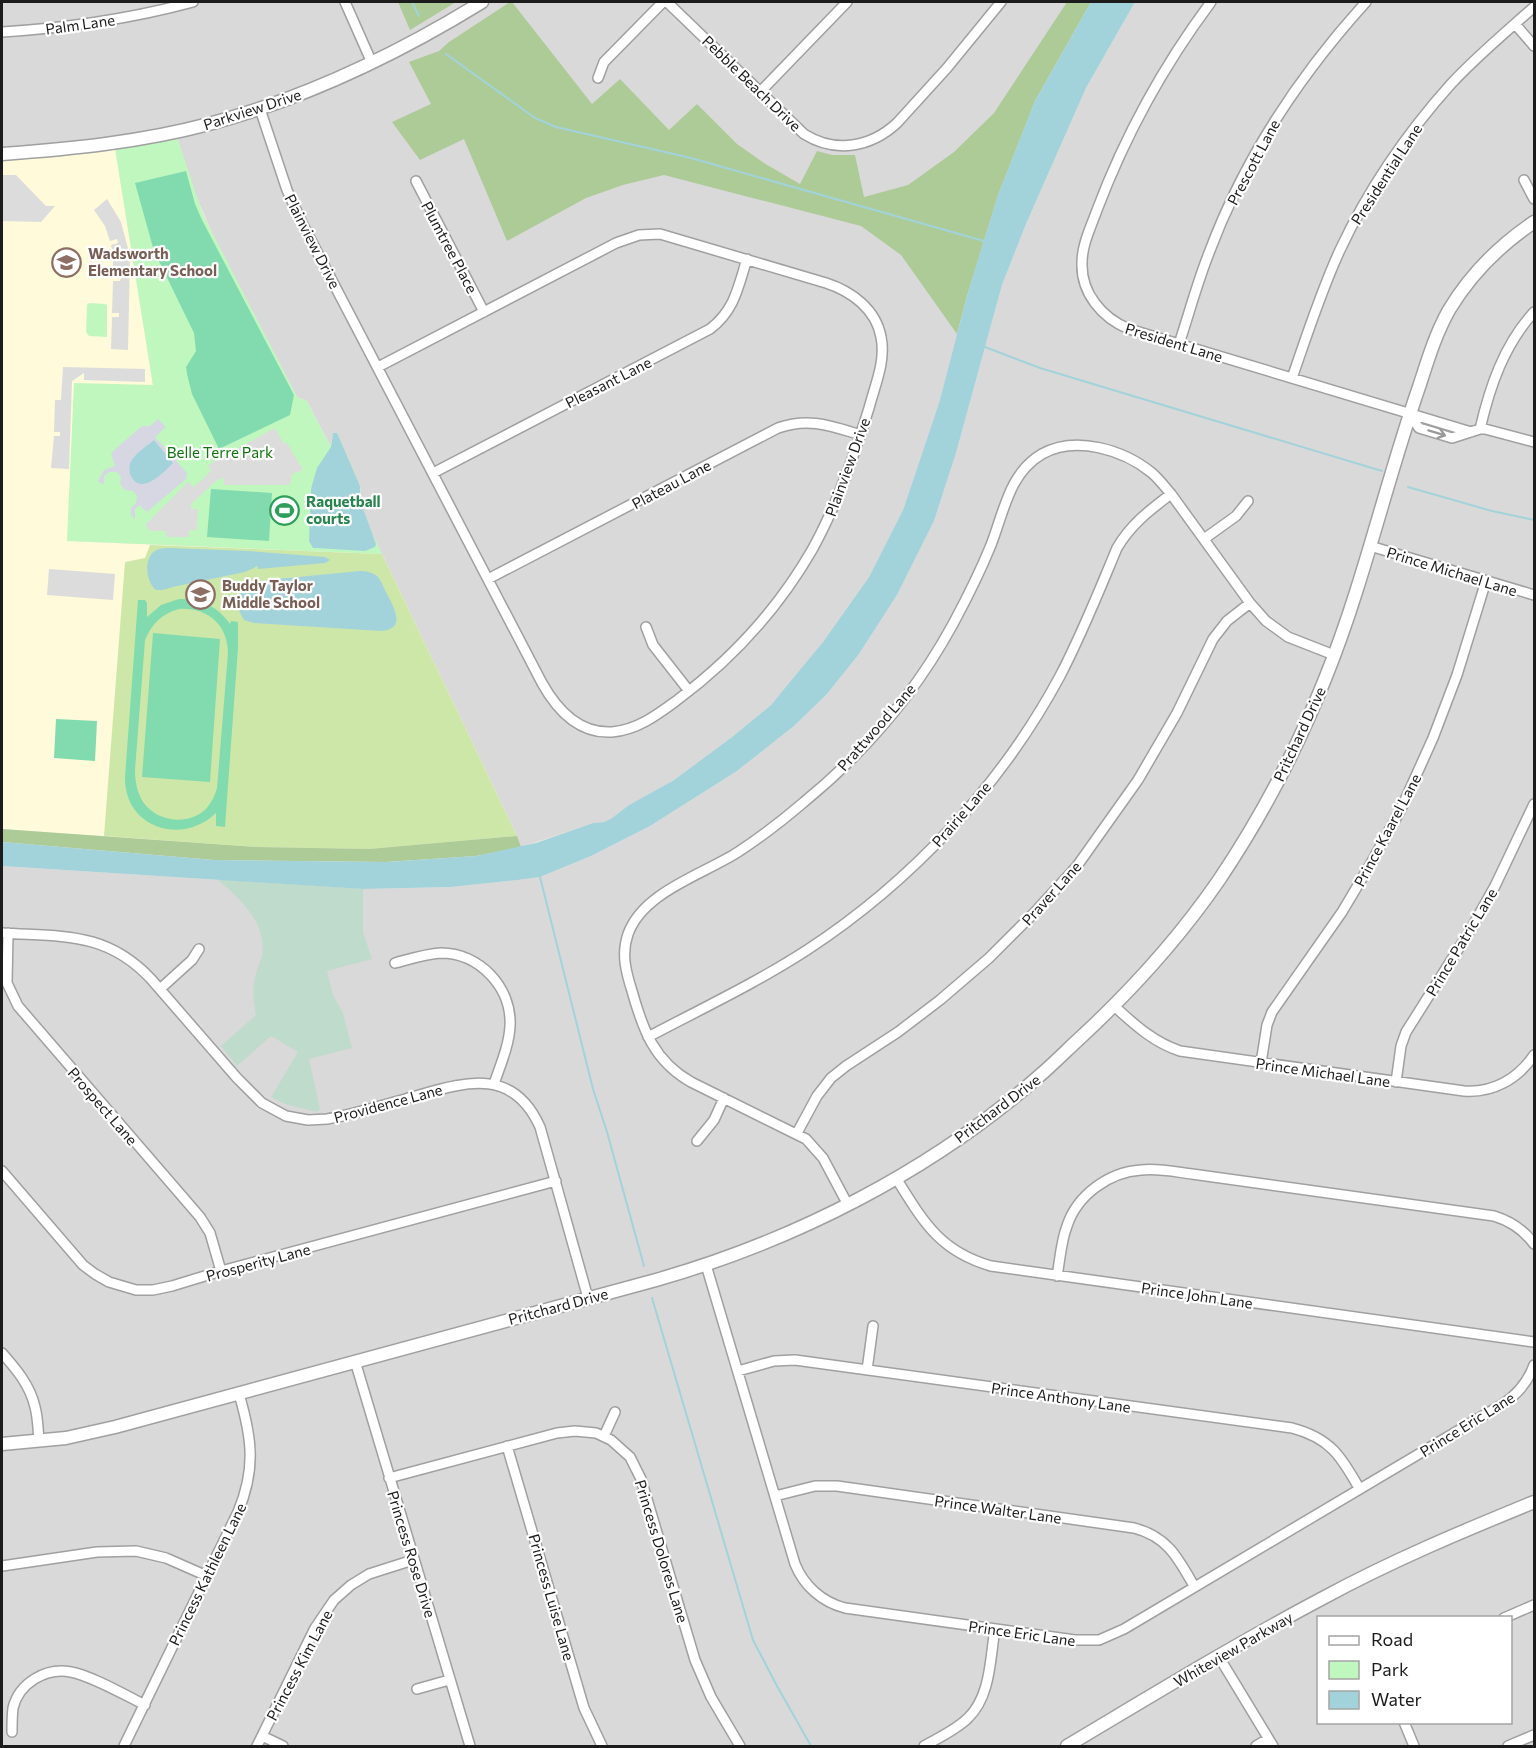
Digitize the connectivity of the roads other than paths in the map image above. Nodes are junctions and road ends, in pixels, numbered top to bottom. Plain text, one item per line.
1 (193, 2) edge
2 (345, 2) edge
3 (482, 2) edge
4 (665, 2) edge
5 (847, 2) edge
6 (1001, 2) edge
7 (1211, 2) edge
8 (1365, 2) edge
9 (678, 5) edge
10 (1534, 6) edge
11 (1515, 24) junction
12 (2, 32) edge
13 (1534, 46) edge
14 (372, 63) junction
15 (598, 78) dead end
16 (760, 92) junction
17 (260, 109) junction
18 (2, 154) edge
19 (1524, 180) dead end
20 (416, 181) dead end
21 (1534, 199) edge
22 (1534, 222) edge
23 (747, 259) junction
24 (484, 312) junction
25 (1534, 312) edge
26 (1179, 344) junction
27 (378, 367) junction
28 (1292, 378) junction
29 (1409, 414) junction
30 (1475, 430) junction
31 (861, 435) junction
32 (1534, 442) edge
33 (434, 473) junction
34 (1171, 494) junction
35 (1248, 501) dead end
36 (1204, 539) junction
37 (1370, 546) junction
38 (488, 579) junction
39 (1486, 581) junction
40 (1534, 595) edge
41 (1250, 603) junction
42 (646, 627) dead end
43 (1334, 655) junction
44 (689, 691) junction
45 (1534, 804) edge
46 (5, 933) edge
47 (199, 949) dead end
48 (395, 963) dead end
49 (160, 989) junction
50 (1114, 1006) junction
51 (648, 1037) junction
52 (1534, 1055) edge
53 (1262, 1063) junction
54 (1396, 1082) junction
55 (494, 1084) junction
56 (724, 1098) junction
57 (797, 1134) junction
58 (697, 1141) dead end
59 (2, 1171) edge
60 (896, 1178) junction
61 (556, 1181) junction
62 (848, 1205) junction
63 (1534, 1244) edge
64 (706, 1265) junction
65 (221, 1271) junction
66 (1057, 1276) junction
67 (588, 1299) junction
68 (873, 1326) dead end
69 (1534, 1342) edge
70 (2, 1353) edge
71 (356, 1361) junction
72 (1534, 1365) edge
73 (867, 1370) junction
74 (738, 1371) junction
75 (239, 1394) junction
76 (615, 1412) dead end
77 (604, 1436) junction
78 (39, 1441) junction
79 (2, 1444) edge
80 (507, 1446) junction
81 (389, 1478) junction
82 (1359, 1488) junction
83 (775, 1496) junction
84 (1534, 1502) edge
85 (413, 1560) junction
86 (2, 1566) edge
87 (207, 1576) junction
88 (1194, 1586) junction
89 (1534, 1605) edge
90 (1506, 1616) edge
91 (995, 1629) junction
92 (1219, 1657) junction
93 (449, 1680) junction
94 (417, 1689) dead end
95 (145, 1705) junction
96 (1405, 1724) edge
97 (12, 1732) dead end
98 (1534, 1735) edge
99 (262, 1736) junction
100 (1270, 1743) edge
101 (124, 1746) edge
102 (257, 1746) edge
103 (283, 1746) edge
104 (470, 1746) edge
105 (602, 1746) edge
106 (740, 1746) edge
107 (924, 1746) edge
108 (1067, 1746) edge
109 (1256, 1746) edge
110 (1414, 1746) edge
111 (1508, 1746) edge

1 - 12 street, Palm Lane
2 - 14 street
3 - 14 street, Parkview Drive
4 - 9 street, Pebble Beach Drive
4 - 15 street
5 - 16 street
6 - 16 street, Pebble Beach Drive
7 - 26 street, President Lane
8 - 26 street, Prescott Lane
9 - 16 street, Pebble Beach Drive
10 - 11 street, Presidential Lane
11 - 13 street
11 - 28 street, Presidential Lane
14 - 17 street, Parkview Drive
17 - 18 street, Parkview Drive
17 - 27 street, Plainview Drive
19 - 21 street
20 - 24 street, Plumtree Place
22 - 29 street, Pritchard Drive
23 - 24 street, Plainview Drive
23 - 31 street, Plainview Drive
23 - 33 street, Pleasant Lane
24 - 27 street, Plainview Drive
25 - 30 street
26 - 28 street, President Lane
27 - 33 street, Plainview Drive
28 - 29 street, President Lane
29 - 30 street, President Lane
29 - 37 street, Pritchard Drive
30 - 32 street, President Lane
31 - 38 street, Plateau Lane
31 - 44 street, Plainview Drive
33 - 38 street, Plainview Drive
34 - 36 street, Prattwood Lane
34 - 51 street, Prairie Lane
34 - 51 street, Prattwood Lane
35 - 36 street
36 - 41 street, Prattwood Lane
37 - 39 street, Prince Michael Lane
37 - 43 street, Pritchard Drive
38 - 44 street, Plainview Drive
39 - 40 street, Prince Michael Lane
39 - 53 street, Prince Kaarel Lane
41 - 43 street, Prattwood Lane
41 - 57 street, Praver Lane
42 - 44 street
43 - 50 street, Pritchard Drive
45 - 54 street, Prince Patric Lane
46 - 49 street, Providence Lane
46 - 65 street, Prospect Lane
47 - 49 street
48 - 55 street
49 - 55 street, Providence Lane
50 - 53 street, Prince Michael Lane
50 - 60 street, Pritchard Drive
51 - 56 street, Prattwood Lane
52 - 54 street, Prince Michael Lane
53 - 54 street, Prince Michael Lane
55 - 61 street, Providence Lane
56 - 57 street, Prattwood Lane
56 - 58 street
57 - 62 street, Prattwood Lane
59 - 65 street, Prosperity Lane
60 - 62 street, Pritchard Drive
60 - 66 street, Prince John Lane
61 - 65 street, Prosperity Lane
61 - 67 street, Providence Lane
62 - 64 street, Pritchard Drive
63 - 66 street
64 - 67 street, Pritchard Drive
64 - 74 street, Prince Eric Lane
66 - 69 street, Prince John Lane
67 - 71 street, Pritchard Drive
68 - 73 street
70 - 78 street
71 - 75 street, Pritchard Drive
71 - 81 street, Princess Rose Drive
72 - 82 street, Prince Eric Lane
73 - 74 street, Prince Anthony Lane
73 - 82 street, Prince Anthony Lane
74 - 83 street, Prince Eric Lane
75 - 78 street, Pritchard Drive
75 - 87 street, Princess Kathleen Lane
76 - 77 street
77 - 80 street
77 - 106 street, Princess Dolores Lane
78 - 79 street, Pritchard Drive
80 - 81 street
80 - 105 street, Princess Luise Lane
81 - 85 street, Princess Rose Drive
82 - 88 street, Prince Eric Lane
83 - 88 street, Prince Walter Lane
83 - 91 street, Prince Eric Lane
84 - 92 street, Whiteview Parkway
85 - 93 street, Princess Rose Drive
85 - 99 street, Princess Kim Lane
86 - 87 street
87 - 95 street, Princess Kathleen Lane
88 - 91 street, Prince Eric Lane
89 - 90 street
91 - 107 street
92 - 100 street
92 - 108 street, Whiteview Parkway
93 - 94 street
93 - 104 street, Princess Rose Drive
95 - 97 street
95 - 101 street, Princess Kathleen Lane
96 - 110 street
98 - 111 street
99 - 102 street, Princess Kim Lane
99 - 103 street
100 - 109 street

